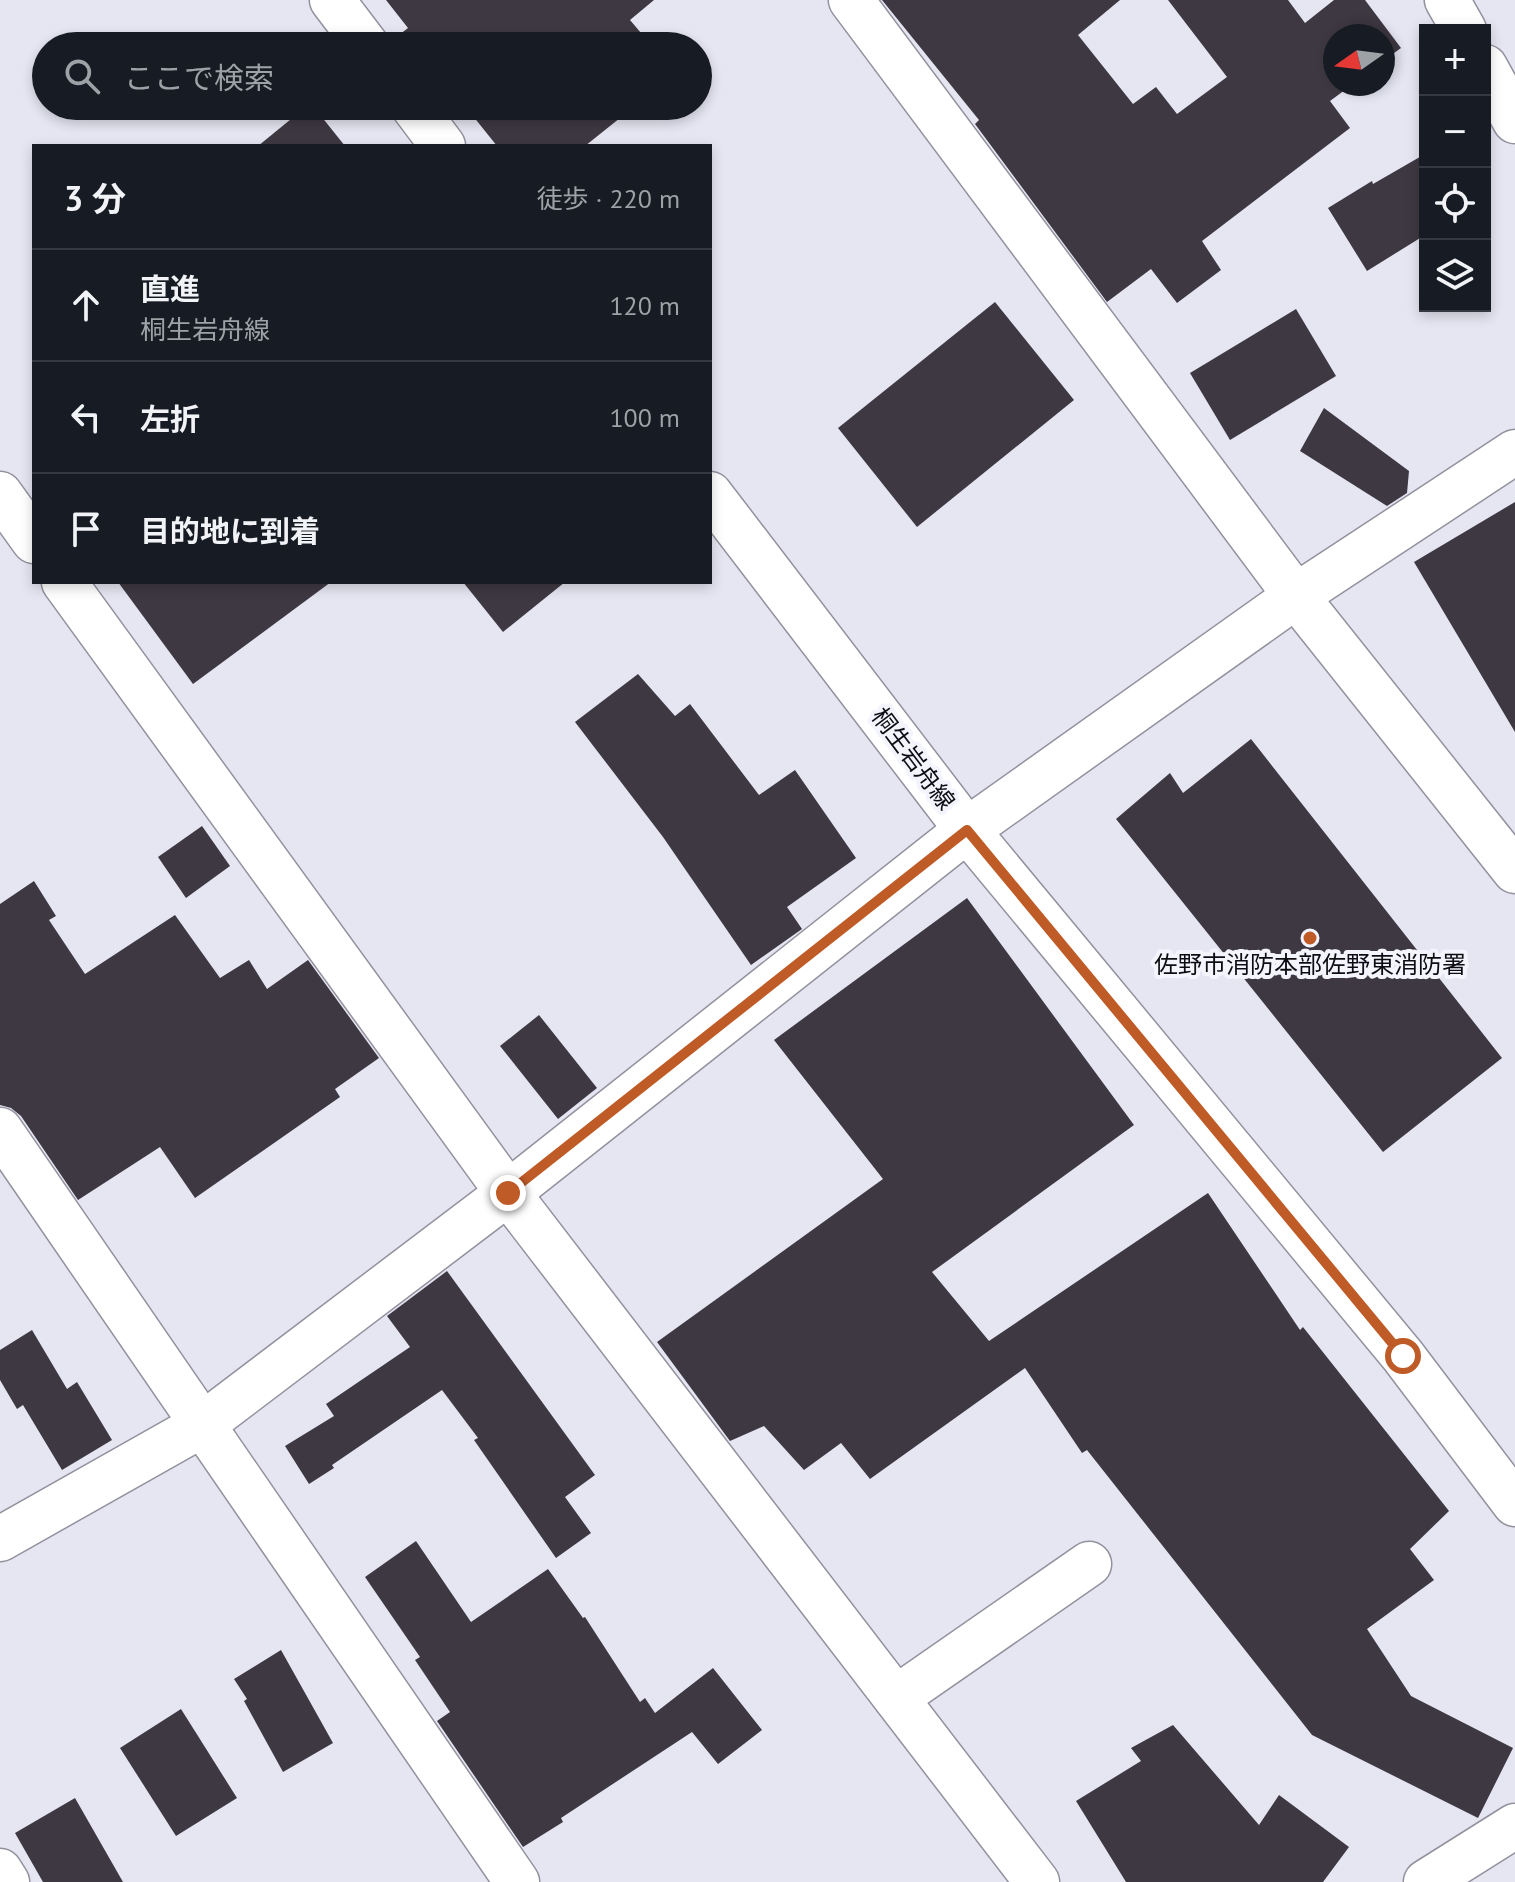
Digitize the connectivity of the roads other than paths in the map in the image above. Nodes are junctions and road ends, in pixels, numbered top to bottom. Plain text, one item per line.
1 (332, 0) edge
2 (851, 0) edge
3 (1447, 0) edge
4 (1461, 24) edge
5 (356, 32) edge
6 (1491, 78) edge
7 (424, 120) edge
8 (1515, 121) edge
9 (442, 144) edge
10 (1515, 452) edge
11 (0, 494) edge
12 (712, 497) edge
13 (32, 538) edge
14 (65, 584) edge
15 (1296, 596) junction
16 (967, 830) junction
17 (1515, 871) edge
18 (0, 1130) edge
19 (508, 1193) junction
20 (202, 1425) junction
21 (1515, 1504) edge
22 (0, 1539) edge
23 (1089, 1564) dead end
24 (896, 1698) junction
25 (1515, 1826) edge
26 (0, 1871) edge
27 (7, 1882) edge
28 (517, 1882) edge
29 (1037, 1882) edge
30 (1426, 1882) edge

1 - 5 street
2 - 15 street
3 - 4 street
6 - 8 street
7 - 9 street
10 - 15 street
11 - 13 street
12 - 16 street, 桐生岩舟線
14 - 19 street
15 - 16 street
15 - 17 street
16 - 19 street
16 - 21 street, 桐生岩舟線
18 - 20 street
19 - 20 street
19 - 24 street
20 - 22 street
20 - 28 street
23 - 24 street
24 - 29 street
25 - 30 street
26 - 27 street

